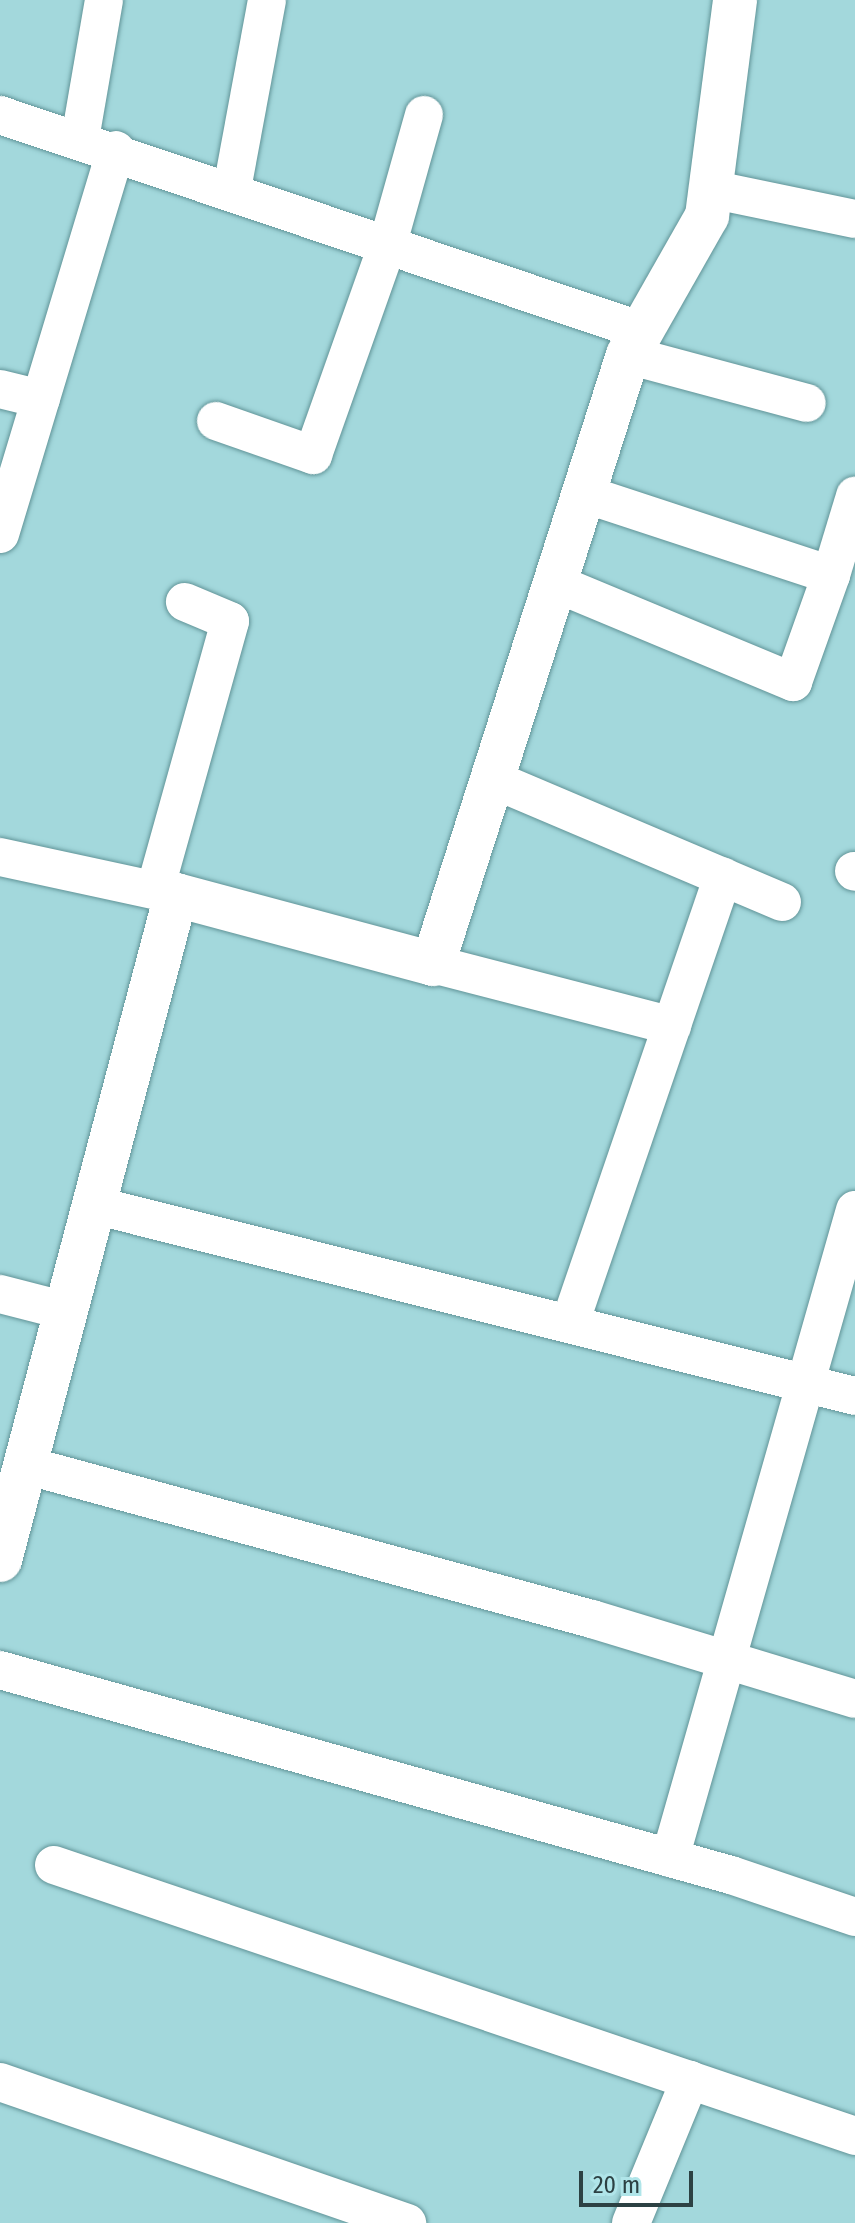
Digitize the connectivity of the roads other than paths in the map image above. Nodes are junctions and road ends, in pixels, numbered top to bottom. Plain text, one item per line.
1 (104, 0) edge
2 (267, 0) edge
3 (735, 0) edge
4 (0, 115) edge
5 (424, 115) dead end
6 (98, 144) junction
7 (232, 189) junction
8 (710, 189) junction
9 (855, 219) edge
10 (388, 243) junction
11 (635, 343) junction
12 (0, 389) edge
13 (41, 399) junction
14 (807, 403) dead end
15 (216, 421) dead end
16 (584, 494) junction
17 (855, 496) edge
18 (0, 534) edge
19 (831, 575) junction
20 (555, 583) junction
21 (185, 602) dead end
22 (492, 779) junction
23 (0, 857) edge
24 (723, 877) junction
25 (166, 892) junction
26 (782, 902) dead end
27 (433, 964) junction
28 (672, 1026) junction
29 (94, 1205) junction
30 (855, 1210) edge
31 (0, 1294) edge
32 (66, 1311) junction
33 (570, 1323) junction
34 (809, 1383) junction
35 (855, 1396) edge
36 (25, 1465) junction
37 (0, 1560) edge
38 (728, 1660) junction
39 (0, 1670) edge
40 (855, 1699) edge
41 (670, 1858) junction
42 (54, 1865) dead end
43 (855, 1917) edge
44 (690, 2080) junction
45 (0, 2082) edge
46 (855, 2136) edge
47 (407, 2223) edge
48 (631, 2223) edge

1 - 6 street
2 - 7 street
3 - 8 street
4 - 6 street
5 - 10 street
6 - 7 street
6 - 13 street
7 - 10 street
8 - 9 street
8 - 11 street
10 - 11 street
10 - 15 street
11 - 14 street
11 - 16 street
12 - 13 street
13 - 18 street
16 - 19 street
16 - 20 street
17 - 19 street
19 - 20 street
20 - 22 street
21 - 25 street
22 - 24 street
22 - 27 street
23 - 25 street
24 - 26 street
24 - 28 street
25 - 27 street
25 - 29 street
27 - 28 street
28 - 33 street
29 - 32 street
29 - 33 street
30 - 34 street
31 - 32 street
32 - 36 street
33 - 34 street
34 - 35 street
34 - 38 street
36 - 37 street
36 - 38 street
38 - 40 street
38 - 41 street
39 - 41 street
41 - 43 street
42 - 44 street
44 - 46 street
44 - 48 street
45 - 47 street

